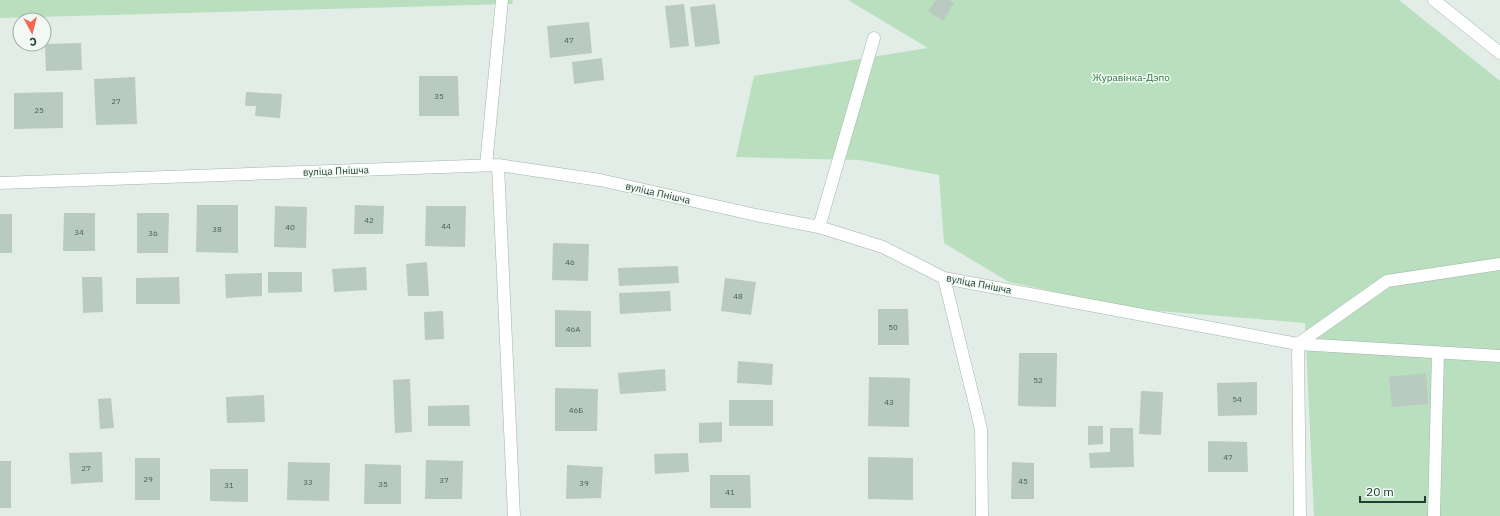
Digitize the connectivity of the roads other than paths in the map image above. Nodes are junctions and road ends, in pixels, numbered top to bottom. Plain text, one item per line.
1 (502, 0) edge
2 (1434, 0) edge
3 (874, 38) dead end
4 (1500, 53) edge
5 (492, 165) junction
6 (0, 183) edge
7 (819, 227) junction
8 (1500, 264) edge
9 (944, 278) junction
10 (1298, 344) junction
11 (1438, 353) junction
12 (1500, 356) edge
13 (514, 516) edge
14 (982, 516) edge
15 (1300, 516) edge
16 (1434, 516) edge

1 - 5 street
2 - 4 street
3 - 7 street
5 - 6 street, вуліца Пнішча
5 - 7 street, вуліца Пнішча
5 - 13 street
7 - 9 street, вуліца Пнішча
8 - 10 street
9 - 10 street, вуліца Пнішча
9 - 14 street
10 - 11 street, вуліца Пнішча
10 - 15 street
11 - 12 street, вуліца Пнішча
11 - 16 street

